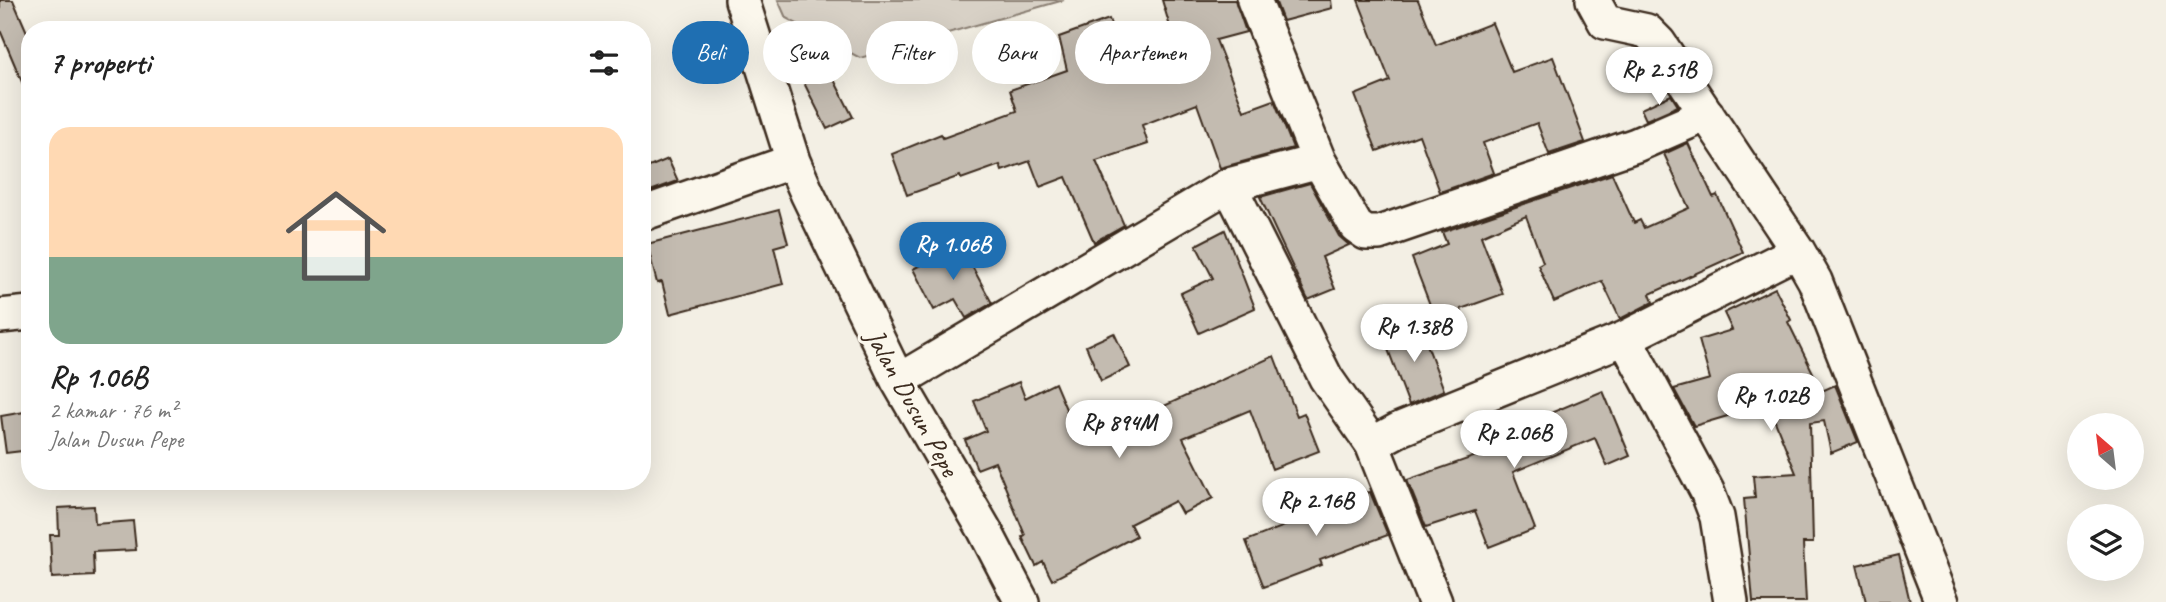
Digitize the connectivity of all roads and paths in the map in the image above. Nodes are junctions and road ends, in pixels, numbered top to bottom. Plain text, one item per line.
1 (742, 0) edge
2 (1254, 0) edge
3 (1593, 0) edge
4 (1707, 114) junction
5 (1319, 160) junction
6 (793, 161) junction
7 (1229, 185) junction
8 (651, 211) edge
9 (1798, 250) junction
10 (21, 314) edge
11 (0, 316) edge
12 (1625, 338) junction
13 (898, 381) junction
14 (1372, 444) junction
15 (1022, 602) edge
16 (1435, 602) edge
17 (1731, 602) edge
18 (1942, 602) edge

1 - 6 street, Jalan Dusun Pepe
2 - 5 street
3 - 4 street
4 - 5 street
4 - 9 street
5 - 7 street
6 - 8 street
6 - 13 street, Jalan Dusun Pepe
7 - 13 street
7 - 14 street
9 - 12 street
9 - 18 street
10 - 11 street
12 - 14 street
12 - 17 street
13 - 15 street, Jalan Dusun Pepe
14 - 16 street

